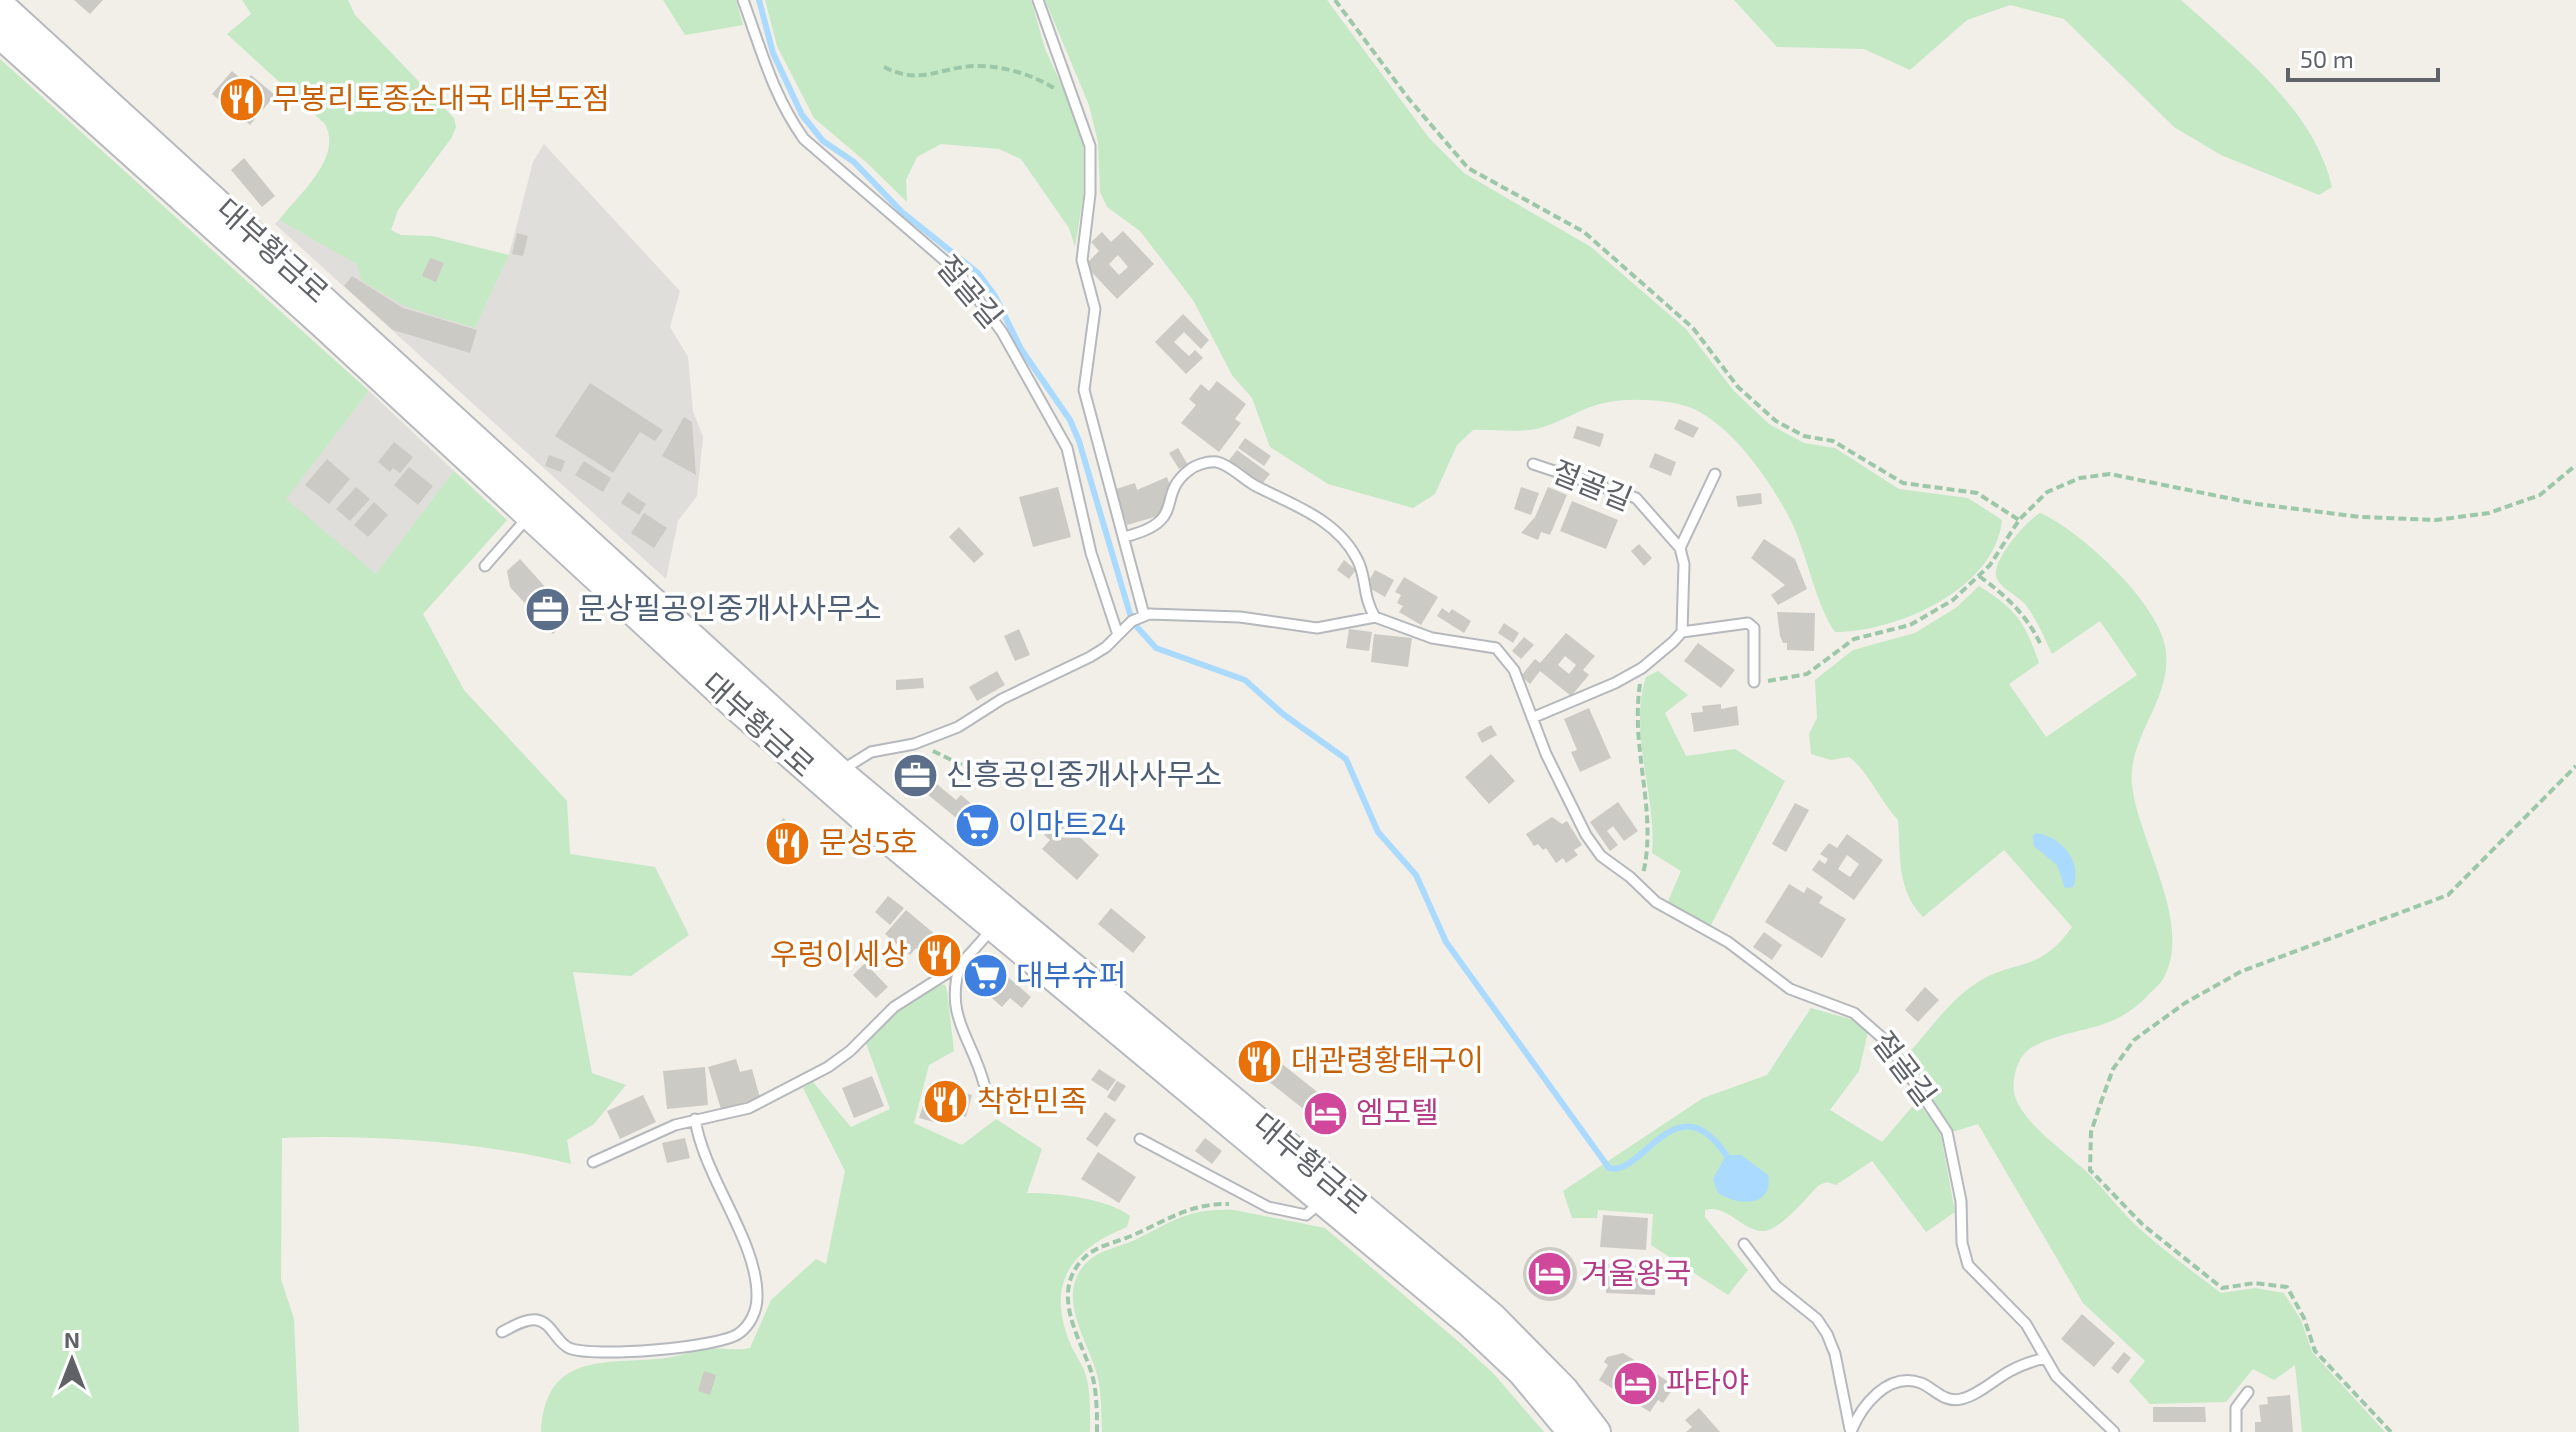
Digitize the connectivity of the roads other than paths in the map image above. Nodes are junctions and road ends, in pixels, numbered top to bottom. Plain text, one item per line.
1 (743, 0) edge
2 (1038, 0) edge
3 (0, 4) edge
4 (0, 35) edge
5 (1533, 464) dead end
6 (1715, 474) dead end
7 (536, 507) junction
8 (1124, 537) junction
9 (1680, 548) junction
10 (485, 566) dead end
11 (1144, 615) junction
12 (1375, 617) junction
13 (1682, 632) junction
14 (1118, 635) junction
15 (1754, 682) road end
16 (1532, 718) junction
17 (834, 780) junction
18 (1001, 918) junction
19 (960, 965) junction
20 (984, 1084) dead end
21 (695, 1119) junction
22 (1140, 1139) dead end
23 (593, 1162) dead end
24 (1322, 1201) junction
25 (1744, 1244) dead end
26 (502, 1332) dead end
27 (2045, 1358) junction
28 (2248, 1392) dead end
29 (1571, 1432) edge
30 (1597, 1432) edge
31 (1851, 1432) edge
32 (2114, 1432) edge
33 (2236, 1432) edge

1 - 14 lane, 절골길
2 - 8 lane
3 - 7 main road, 대부황금로
4 - 7 main road, 대부황금로
5 - 9 lane, 절골길
6 - 9 lane
7 - 10 lane
7 - 17 main road, 대부황금로
8 - 11 lane
8 - 12 lane
9 - 13 lane
11 - 12 lane
11 - 14 lane
12 - 16 lane, 절골길
13 - 15 lane
13 - 16 lane
14 - 17 lane
16 - 27 lane, 절골길
17 - 18 main road, 대부황금로
18 - 19 lane
18 - 24 main road, 대부황금로
18 - 30 main road, 대부황금로
19 - 20 lane
19 - 21 lane
21 - 23 lane
21 - 26 lane
22 - 24 lane
24 - 29 main road, 대부황금로
25 - 31 lane
27 - 31 lane
27 - 32 lane, 절골길
28 - 33 lane

